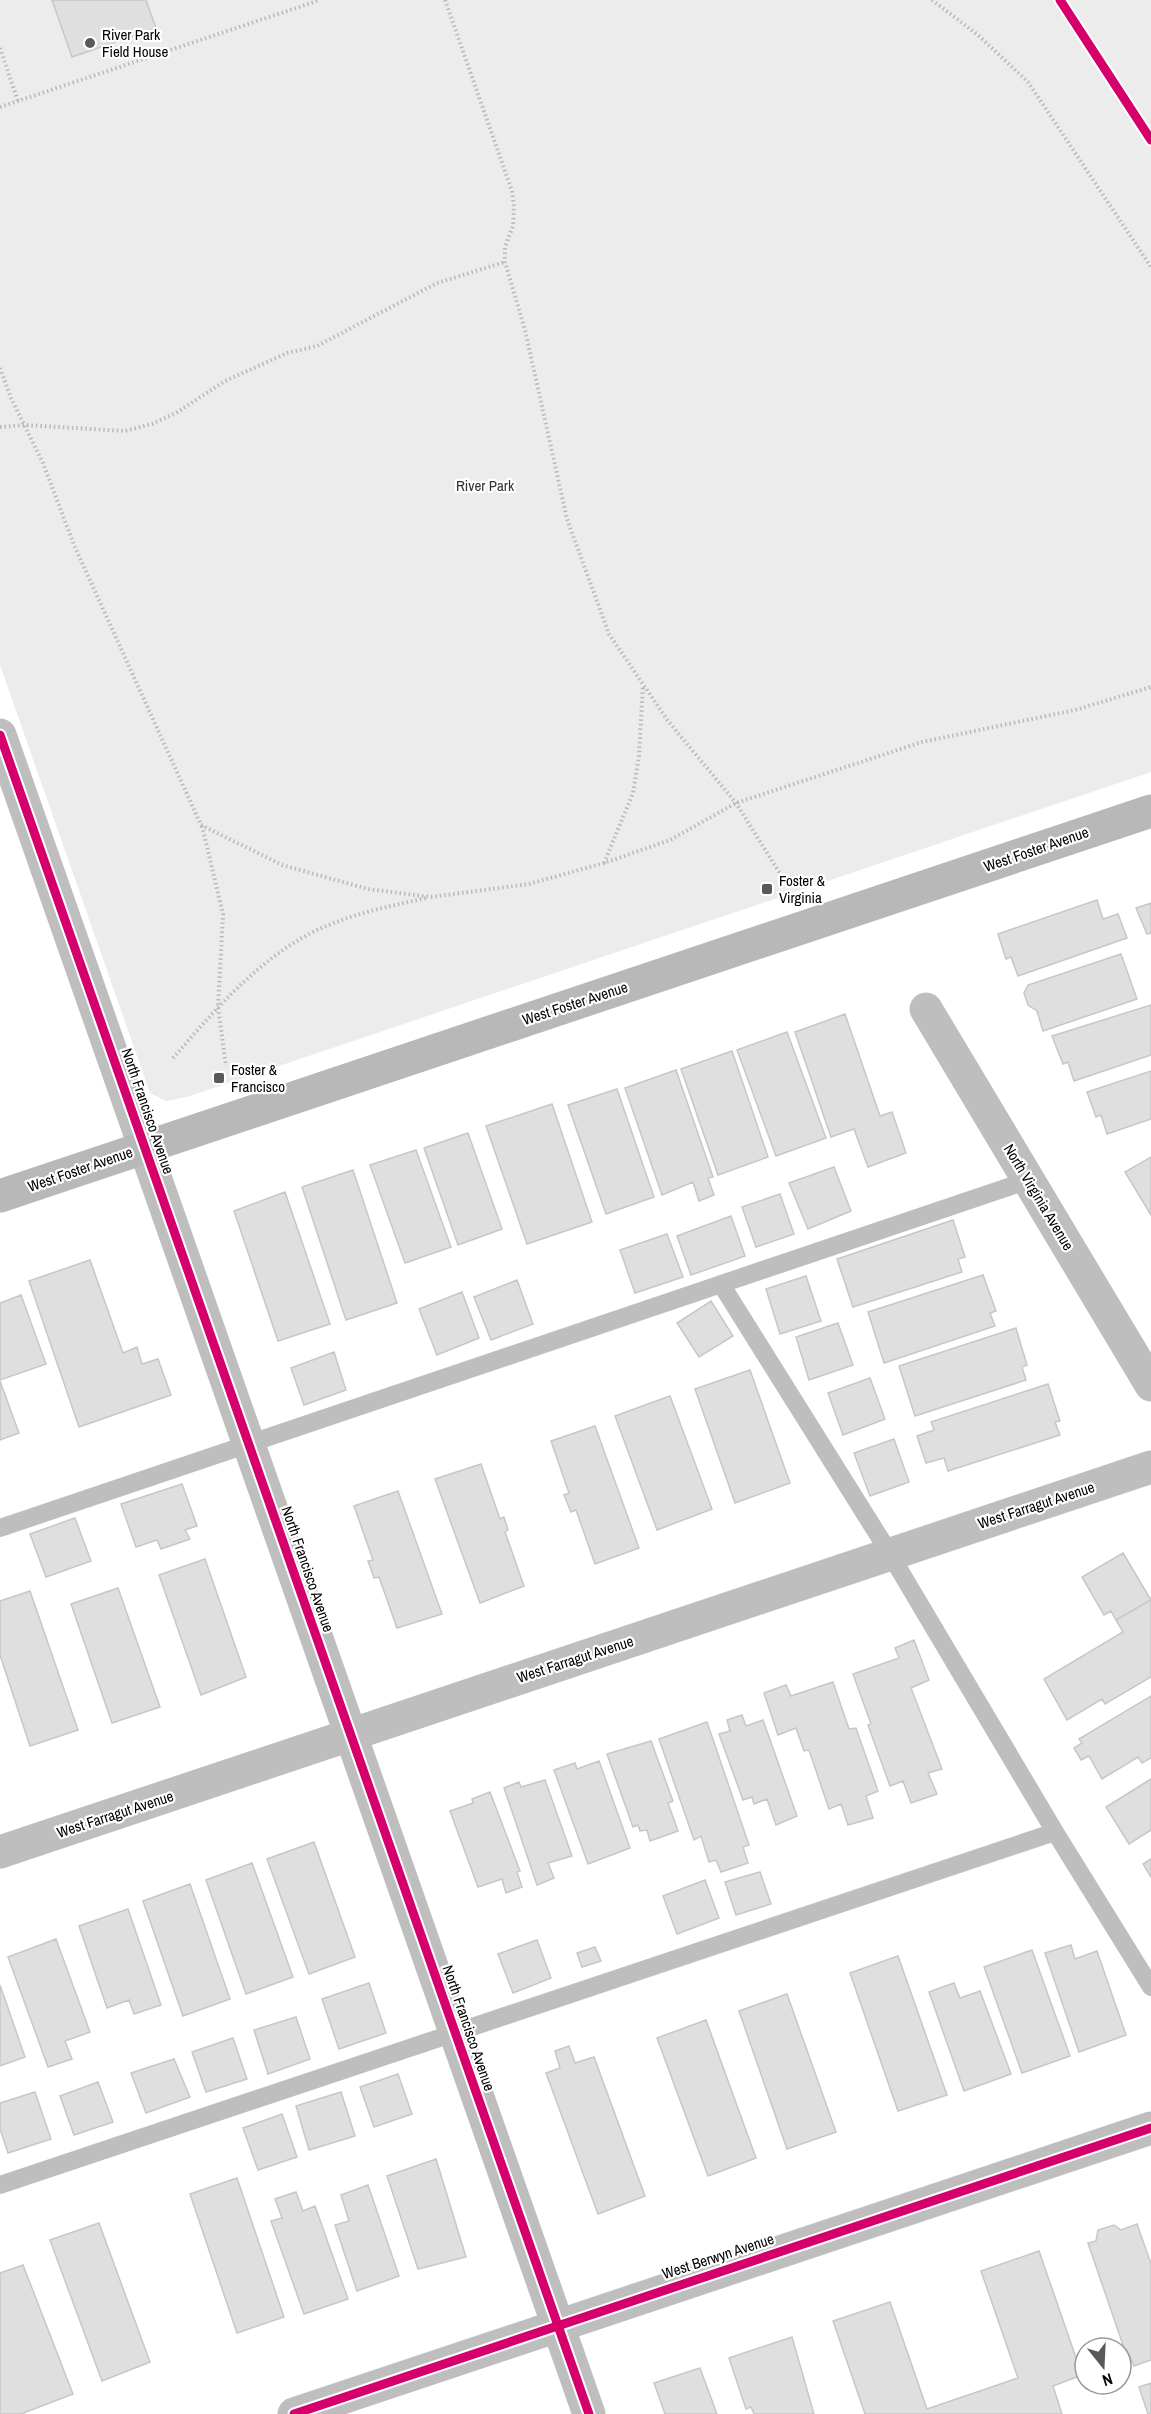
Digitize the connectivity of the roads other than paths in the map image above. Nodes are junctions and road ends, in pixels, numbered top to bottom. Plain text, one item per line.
1 (0, 735) edge
2 (1151, 811) edge
3 (926, 1009) dead end
4 (145, 1148) junction
5 (1029, 1180) junction
6 (0, 1197) edge
7 (721, 1284) junction
8 (1151, 1385) edge
9 (249, 1444) junction
10 (1151, 1467) edge
11 (0, 1528) edge
12 (890, 1554) junction
13 (350, 1734) junction
14 (1055, 1832) junction
15 (0, 1852) edge
16 (1151, 1987) edge
17 (455, 2032) junction
18 (1151, 2128) edge
19 (0, 2185) edge
20 (558, 2326) junction
21 (294, 2414) edge
22 (589, 2414) edge

1 - 4 street, North Francisco Avenue
2 - 4 main road, West Foster Avenue
3 - 5 street, North Virginia Avenue
4 - 6 main road, West Foster Avenue
4 - 9 street, North Francisco Avenue
5 - 7 lane
5 - 8 street, North Virginia Avenue
7 - 9 lane
7 - 12 lane
9 - 11 lane
9 - 13 street, North Francisco Avenue
10 - 12 street, West Farragut Avenue
12 - 13 street, West Farragut Avenue
12 - 14 lane
13 - 15 street, West Farragut Avenue
13 - 17 street, North Francisco Avenue
14 - 16 lane
14 - 17 lane
17 - 19 lane
17 - 20 street, North Francisco Avenue
18 - 20 street, West Berwyn Avenue
20 - 21 street, West Berwyn Avenue
20 - 22 street, North Francisco Avenue

